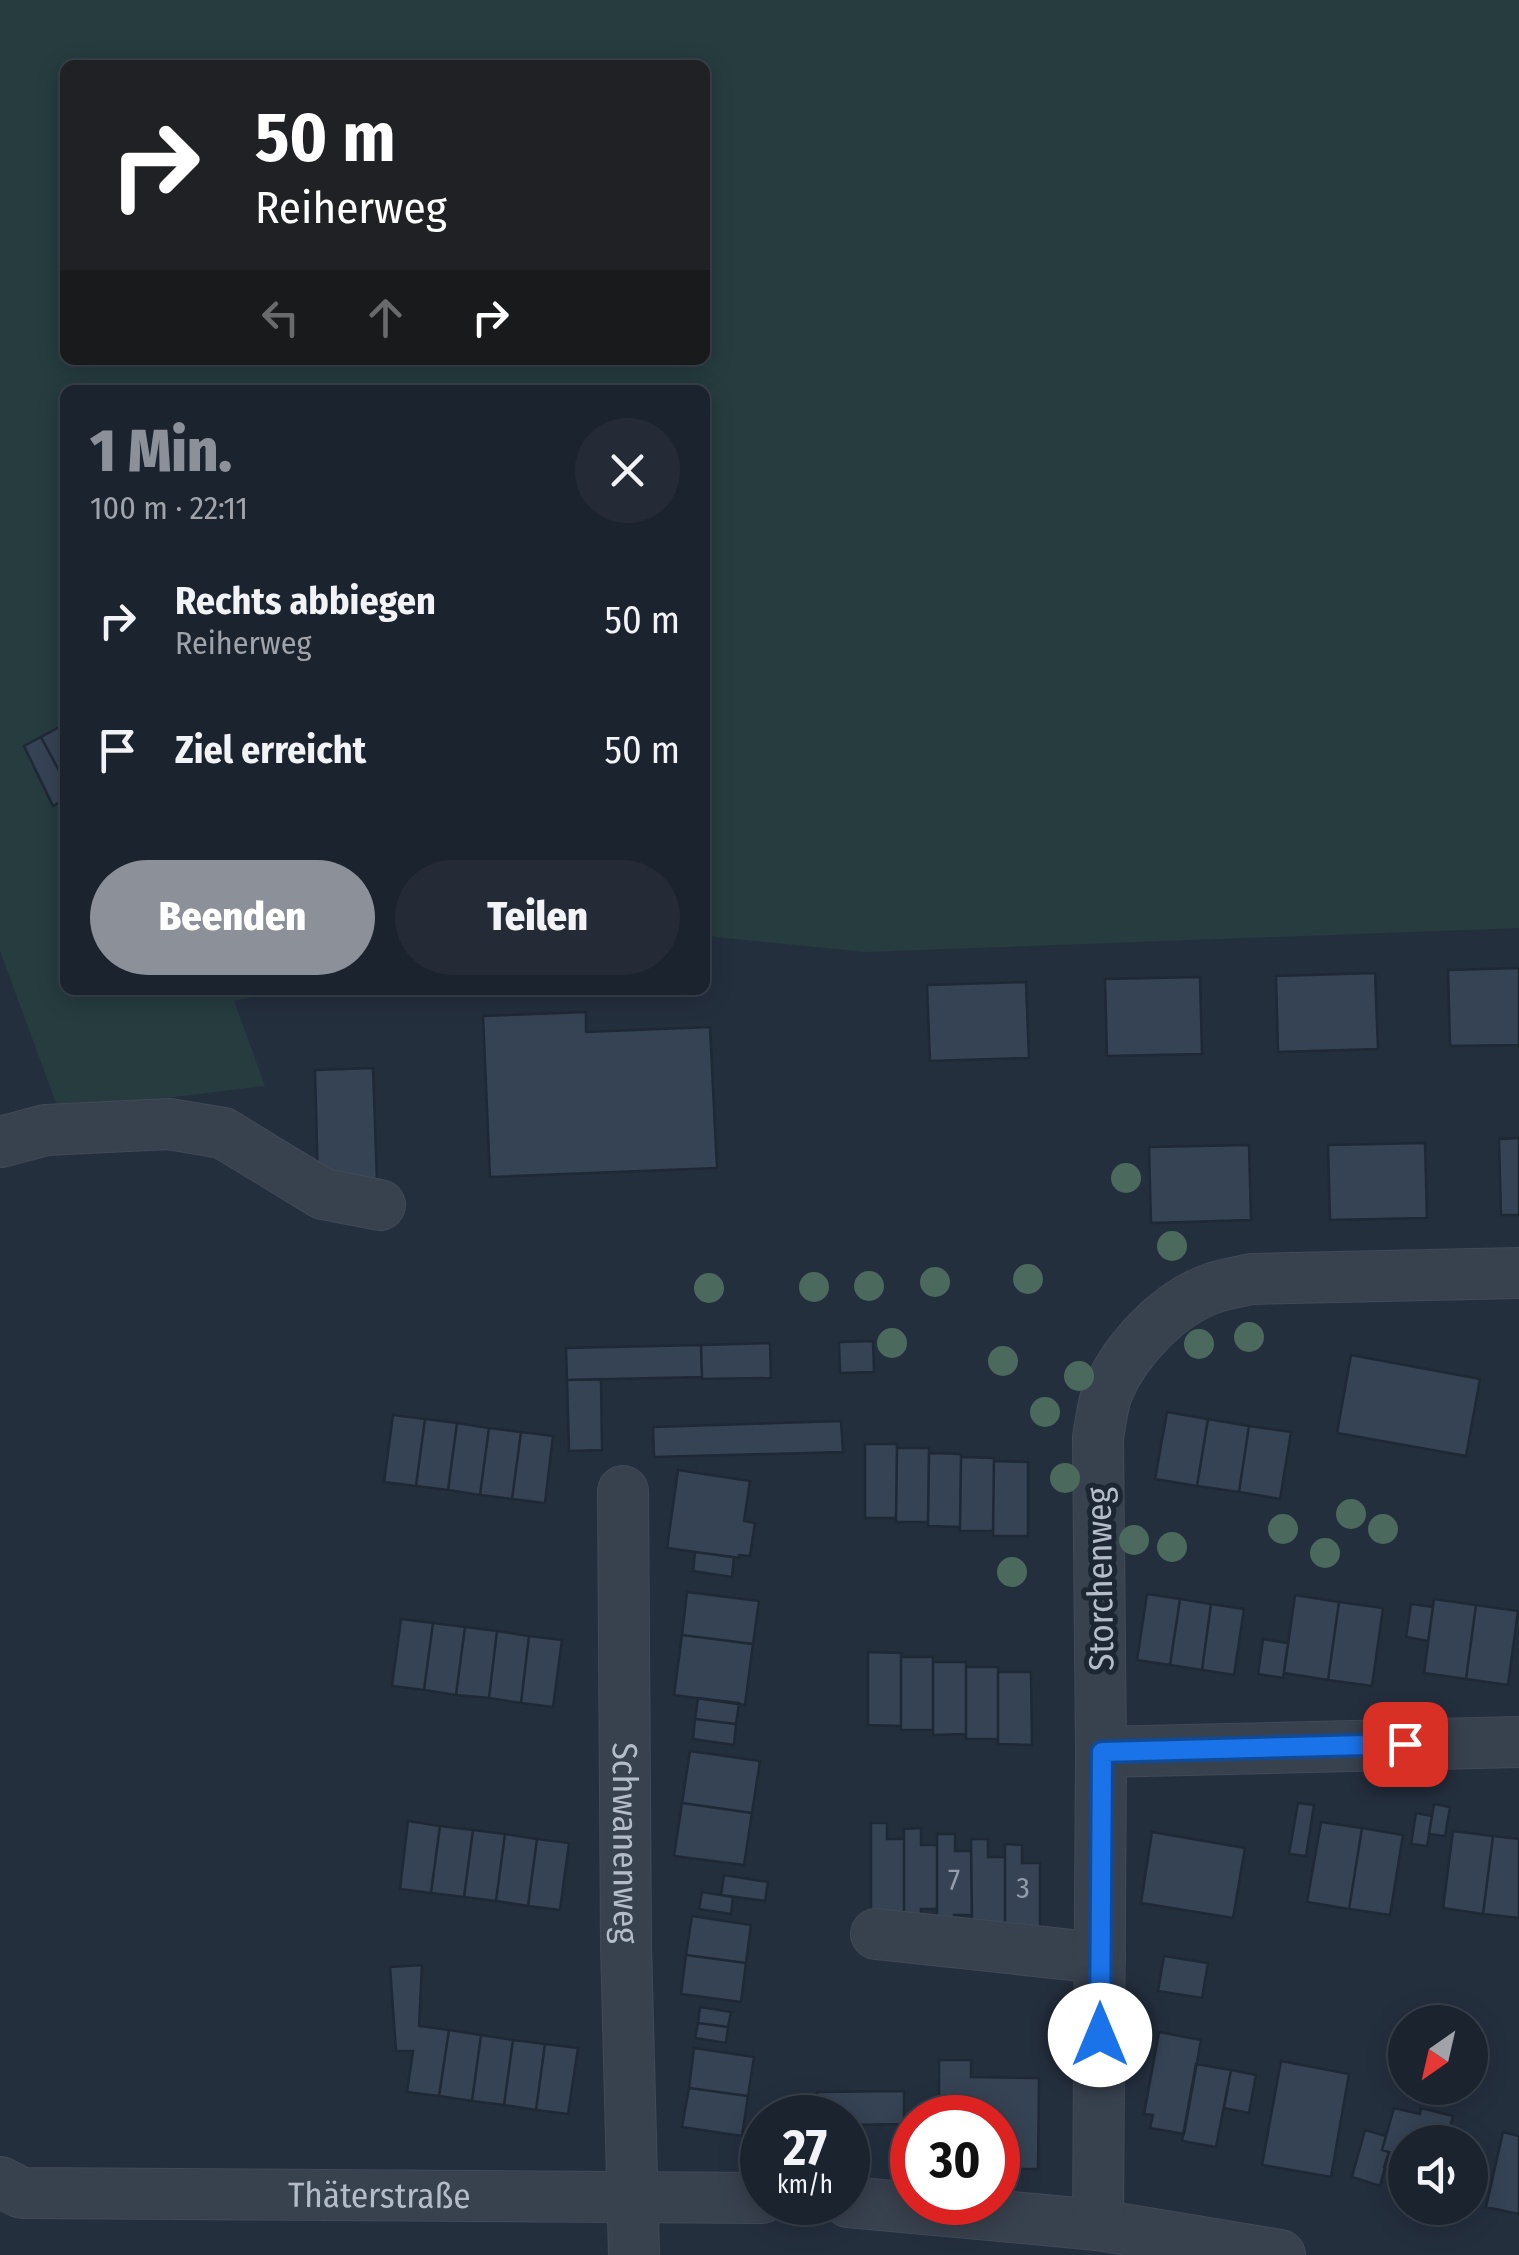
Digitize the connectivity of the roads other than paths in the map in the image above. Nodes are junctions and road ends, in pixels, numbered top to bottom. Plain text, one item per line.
1 (0, 1142) edge
2 (380, 1204) dead end
3 (1519, 1273) edge
4 (623, 1491) dead end
5 (1519, 1742) edge
6 (1102, 1752) junction
7 (876, 1934) dead end
8 (1100, 1958) junction
9 (0, 2182) edge
10 (633, 2197) junction
11 (740, 2198) edge
12 (870, 2204) edge
13 (1098, 2226) junction
14 (1212, 2249) edge
15 (634, 2255) edge
16 (1280, 2255) edge

1 - 2 street
3 - 6 street, Storchenweg
4 - 10 street, Schwanenweg
5 - 6 street
6 - 8 street, Storchenweg
7 - 8 street
8 - 13 street, Storchenweg
9 - 10 street, Thäterstraße
10 - 11 street, Thäterstraße
10 - 15 street, Schwanenweg
12 - 13 street
13 - 14 street
14 - 16 street

